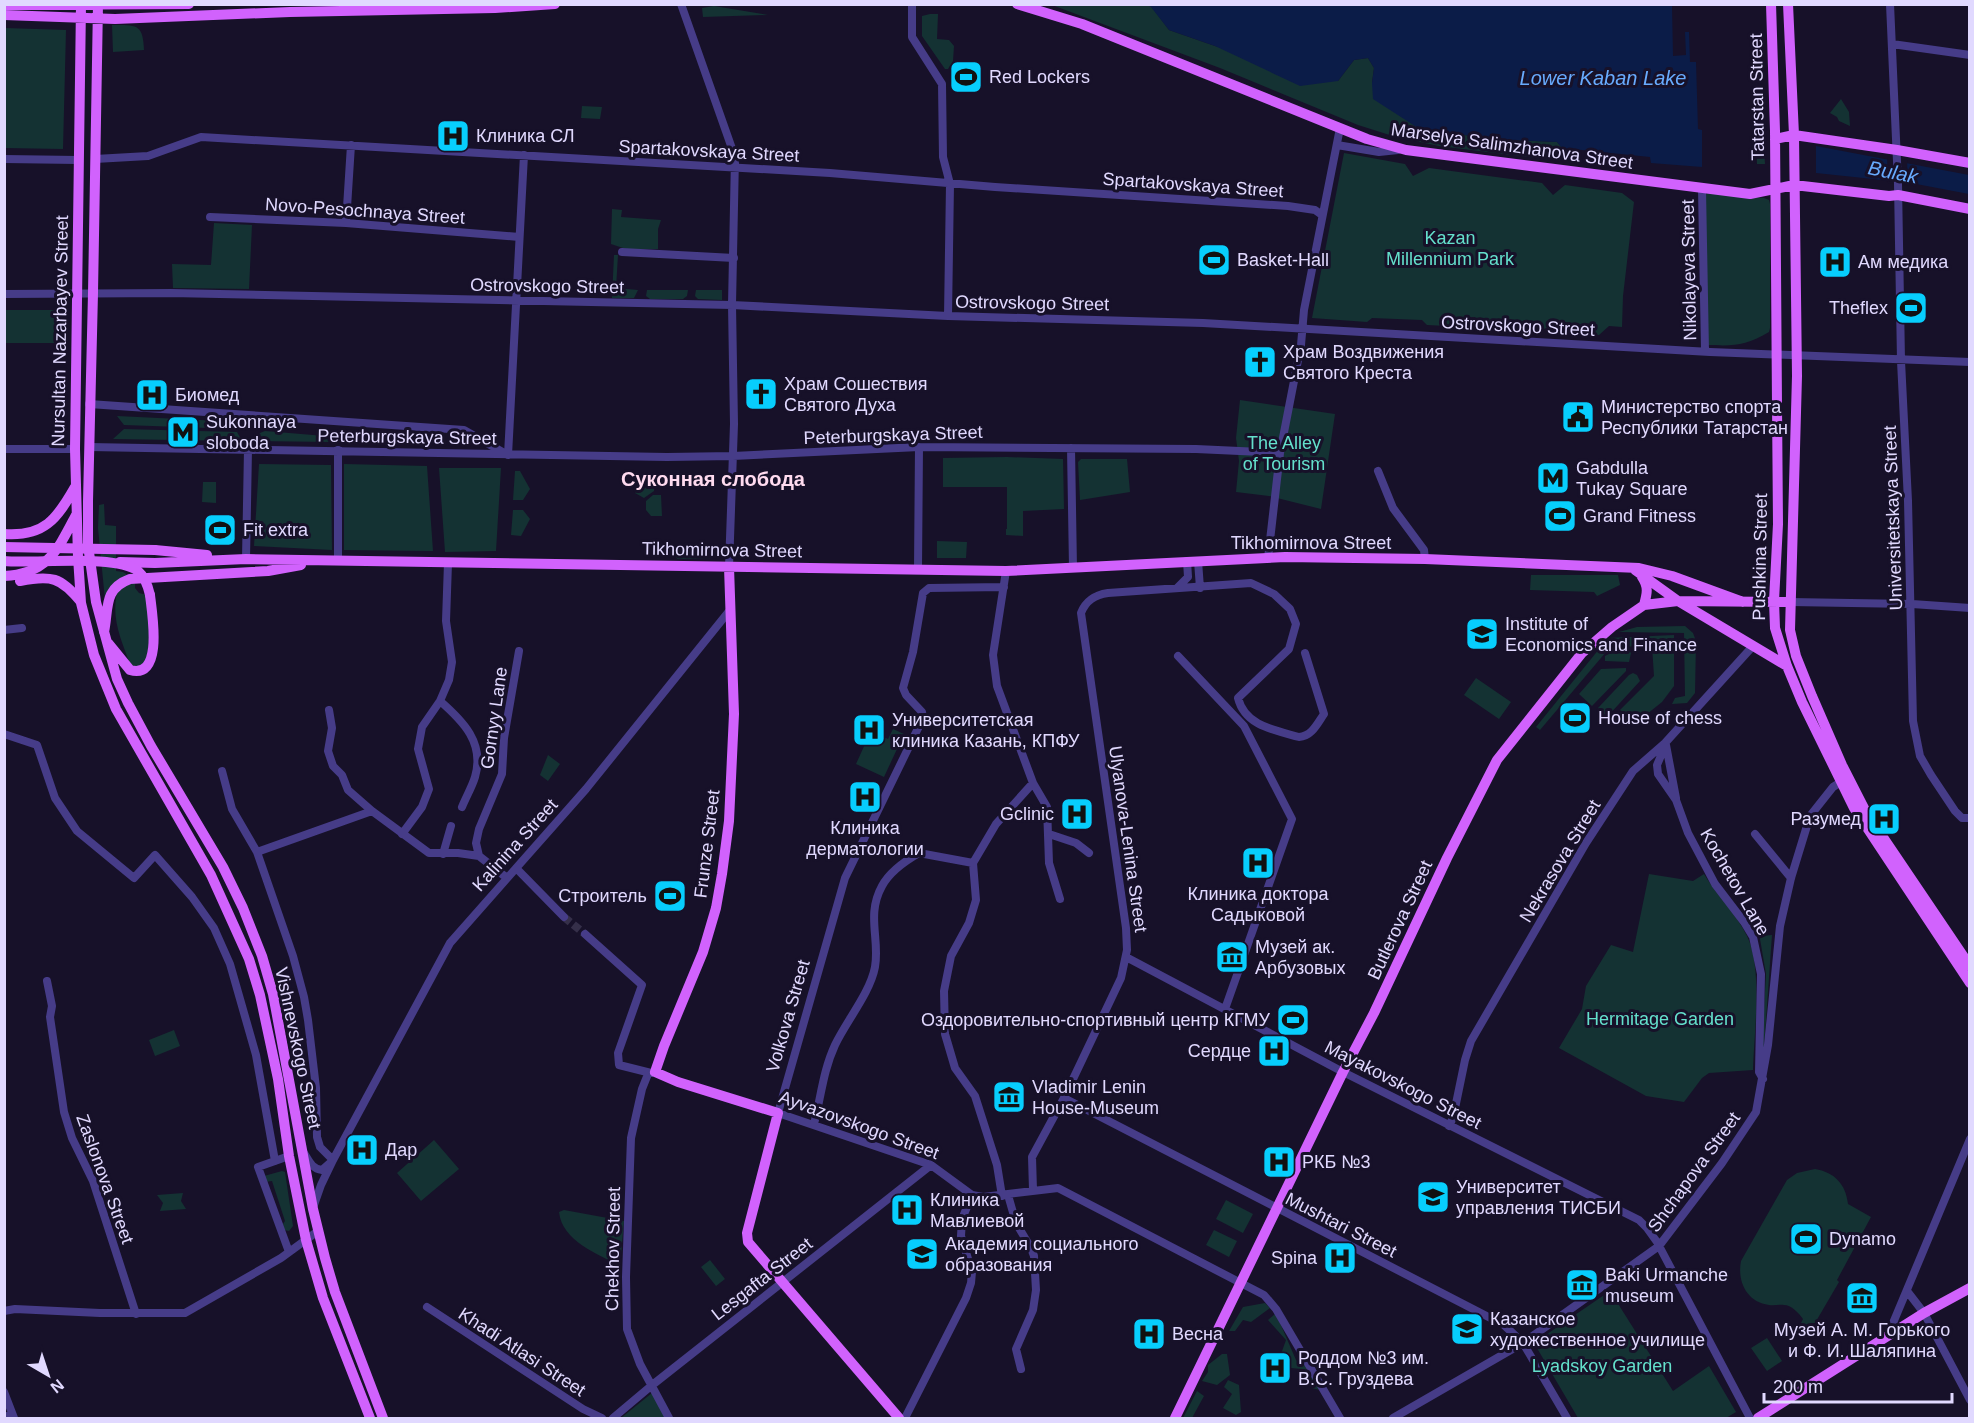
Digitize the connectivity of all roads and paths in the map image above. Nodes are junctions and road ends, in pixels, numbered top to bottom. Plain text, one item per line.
1 (189, 4) edge
2 (555, 4) edge
3 (681, 4) edge
4 (912, 4) edge
5 (1017, 4) edge
6 (1038, 4) edge
7 (1771, 4) edge
8 (1788, 4) edge
9 (1890, 4) edge
10 (4, 5) edge
11 (98, 5) edge
12 (80, 10) edge
13 (4, 15) edge
14 (98, 19) junction
15 (1892, 44) junction
16 (1970, 55) edge
17 (1340, 128) junction
18 (1794, 135) junction
19 (1775, 139) junction
20 (351, 145) junction
21 (1337, 145) junction
22 (1406, 150) junction
23 (1897, 153) junction
24 (524, 155) junction
25 (4, 159) edge
26 (95, 159) junction
27 (78, 160) junction
28 (1970, 163) edge
29 (736, 168) junction
30 (950, 184) junction
31 (1794, 184) junction
32 (1775, 188) junction
33 (1702, 189) junction
34 (1898, 190) junction
35 (1970, 209) edge
36 (1322, 215) junction
37 (210, 217) dead end
38 (346, 223) junction
39 (519, 237) junction
40 (622, 252) dead end
41 (734, 258) junction
42 (93, 293) junction
43 (4, 294) edge
44 (77, 294) junction
45 (516, 300) junction
46 (732, 305) junction
47 (948, 316) junction
48 (1303, 327) junction
49 (1705, 351) junction
50 (1777, 355) junction
51 (1796, 356) junction
52 (1901, 361) junction
53 (1970, 362) edge
54 (89, 404) junction
55 (89, 447) junction
56 (919, 447) junction
57 (1071, 448) junction
58 (4, 449) edge
59 (75, 449) junction
60 (249, 449) junction
61 (338, 450) junction
62 (1280, 453) junction
63 (508, 454) junction
64 (733, 456) junction
65 (1378, 471) dead end
66 (75, 487) junction
67 (76, 515) junction
68 (4, 534) edge
69 (4, 547) edge
70 (1268, 558) junction
71 (246, 559) junction
72 (1425, 559) junction
73 (4, 561) edge
74 (321, 561) junction
75 (338, 561) junction
76 (1192, 561) junction
77 (117, 562) junction
78 (448, 563) junction
79 (729, 567) junction
80 (1073, 568) junction
81 (918, 570) junction
82 (1634, 570) junction
83 (1006, 571) junction
84 (4, 576) edge
85 (4, 582) edge
86 (1004, 587) junction
87 (1200, 588) junction
88 (1175, 589) junction
89 (1678, 601) junction
90 (1774, 601) junction
91 (1743, 602) junction
92 (1790, 602) junction
93 (81, 603) junction
94 (1912, 604) junction
95 (1644, 605) junction
96 (1970, 608) edge
97 (730, 610) junction
98 (22, 628) dead end
99 (4, 630) edge
100 (104, 637) junction
101 (1753, 646) junction
102 (519, 651) dead end
103 (1305, 653) dead end
104 (94, 655) joint
105 (1178, 656) dead end
106 (1786, 666) junction
107 (440, 701) junction
108 (329, 710) dead end
109 (4, 734) edge
110 (1665, 743) junction
111 (222, 771) dead end
112 (1841, 782) junction
113 (1033, 783) junction
114 (1676, 800) junction
115 (462, 807) dead end
116 (372, 811) junction
117 (1970, 818) edge
118 (451, 826) dead end
119 (402, 834) junction
120 (1049, 834) junction
121 (1755, 834) dead end
122 (257, 852) junction
123 (442, 854) junction
124 (1089, 854) dead end
125 (479, 856) junction
126 (973, 863) junction
127 (516, 868) junction
128 (507, 878) junction
129 (1791, 878) junction
130 (1060, 899) dead end
131 (564, 917) tunnel mouth
132 (585, 934) tunnel mouth
133 (1126, 957) junction
134 (1970, 966) edge
135 (47, 981) dead end
136 (1970, 983) edge
137 (1225, 1009) junction
138 (1343, 1072) junction
139 (652, 1073) junction
140 (1763, 1079) junction
141 (1064, 1098) junction
142 (778, 1113) junction
143 (814, 1124) junction
144 (1449, 1126) junction
145 (1970, 1139) edge
146 (302, 1148) junction
147 (290, 1156) junction
148 (333, 1160) junction
149 (275, 1161) junction
150 (931, 1165) junction
151 (1034, 1190) junction
152 (972, 1195) junction
153 (1005, 1196) junction
154 (313, 1209) junction
155 (1278, 1209) junction
156 (318, 1231) junction
157 (306, 1240) junction
158 (1659, 1246) junction
159 (289, 1252) junction
160 (782, 1283) junction
161 (1240, 1285) junction
162 (1970, 1288) edge
163 (1906, 1291) junction
164 (427, 1307) dead end
165 (4, 1311) edge
166 (1924, 1313) junction
167 (136, 1314) junction
168 (1888, 1336) junction
169 (1523, 1343) junction
170 (1021, 1369) dead end
171 (651, 1386) junction
172 (4, 1392) edge
173 (1970, 1400) edge
174 (13, 1416) edge
175 (5, 1419) edge
176 (369, 1419) edge
177 (383, 1419) edge
178 (602, 1419) edge
179 (613, 1419) edge
180 (669, 1419) edge
181 (899, 1419) edge
182 (905, 1419) edge
183 (1175, 1419) edge
184 (1340, 1419) edge
185 (1394, 1419) edge
186 (1567, 1419) edge
187 (1750, 1419) edge
188 (1758, 1419) edge

1 - 11 main road
2 - 14 main road
3 - 29 street
4 - 30 street
5 - 17 main road, Marselya Salimzhanova Street
6 - 32 main road
7 - 19 main road, Tatarstan Street
8 - 18 main road, Tatarstan Street
9 - 15 street, Universitetskaya Street
10 - 12 main road
11 - 12 main road
11 - 14 main road, Nursultan Nazarbayev Street
12 - 13 main road
12 - 14 main road
12 - 27 main road, Nursultan Nazarbayev Street
14 - 26 main road, Nursultan Nazarbayev Street
15 - 16 street
15 - 23 street, Universitetskaya Street
17 - 21 street
17 - 22 main road, Marselya Salimzhanova Street
18 - 19 main road
18 - 23 main road
18 - 31 main road, Tatarstan Street
19 - 32 main road, Tatarstan Street
20 - 24 street, Spartakovskaya Street
20 - 26 street, Spartakovskaya Street
20 - 38 street
21 - 22 street
21 - 36 street
22 - 33 main road, Marselya Salimzhanova Street
23 - 28 main road
23 - 34 street, Universitetskaya Street
24 - 29 street, Spartakovskaya Street
24 - 39 street
25 - 27 street
26 - 42 main road, Nursultan Nazarbayev Street
27 - 44 main road, Nursultan Nazarbayev Street
29 - 30 street, Spartakovskaya Street
29 - 41 street
30 - 36 street, Spartakovskaya Street
30 - 47 street
31 - 32 main road
31 - 34 main road
31 - 51 main road, Pushkina Street
32 - 33 main road, Marselya Salimzhanova Street
32 - 50 main road, Pushkina Street
33 - 49 street, Nikolayeva Street
34 - 35 main road
34 - 52 street, Universitetskaya Street
36 - 48 street
37 - 38 street, Novo-Pesochnaya Street
38 - 39 street, Novo-Pesochnaya Street
39 - 45 street
40 - 41 street
41 - 46 street
42 - 44 street, Ostrovskogo Street
42 - 45 street, Ostrovskogo Street
42 - 54 main road, Nursultan Nazarbayev Street
43 - 44 street, Ostrovskogo Street
44 - 59 main road, Nursultan Nazarbayev Street
45 - 46 street, Ostrovskogo Street
45 - 63 street
46 - 47 street, Ostrovskogo Street
46 - 64 street
47 - 48 street, Ostrovskogo Street
48 - 49 street, Ostrovskogo Street
48 - 62 street
49 - 50 street, Ostrovskogo Street
50 - 51 street, Ostrovskogo Street
50 - 90 main road, Pushkina Street
51 - 52 street, Ostrovskogo Street
51 - 92 main road, Pushkina Street
52 - 53 street, Ostrovskogo Street
52 - 94 street, Universitetskaya Street
54 - 55 main road, Nursultan Nazarbayev Street
54 - 63 street, Peterburgskaya Street
55 - 60 street, Peterburgskaya Street
55 - 100 main road, Nursultan Nazarbayev Street
56 - 57 street, Peterburgskaya Street
56 - 64 street, Peterburgskaya Street
56 - 81 street
57 - 62 street, Peterburgskaya Street
57 - 80 street
58 - 59 street
59 - 66 main road, Nursultan Nazarbayev Street
60 - 61 street, Peterburgskaya Street
60 - 71 street
61 - 63 street, Peterburgskaya Street
61 - 75 street
62 - 70 street
63 - 64 street, Peterburgskaya Street
64 - 79 street
65 - 72 street
66 - 67 main road, Nursultan Nazarbayev Street
66 - 68 main road
67 - 84 main road
67 - 93 main road, Nursultan Nazarbayev Street
69 - 71 main road, bridge
70 - 72 main road, Tikhomirnova Street
70 - 76 main road, Tikhomirnova Street
71 - 74 main road, Tikhomirnova Street
71 - 77 main road
72 - 82 main road, Tikhomirnova Street
73 - 77 main road, bridge
74 - 75 main road, Tikhomirnova Street
74 - 100 main road
75 - 78 main road, Tikhomirnova Street
76 - 80 main road, Tikhomirnova Street
76 - 87 street
76 - 88 street
77 - 100 main road, bridge
78 - 79 main road, Tikhomirnova Street
78 - 107 street
79 - 81 main road, Tikhomirnova Street
79 - 97 main road
80 - 83 main road, Tikhomirnova Street
81 - 83 main road, Tikhomirnova Street
82 - 89 main road
82 - 91 main road, Tikhomirnova Street
82 - 95 main road
83 - 86 street
85 - 93 main road
86 - 113 street
86 - 142 street, Volkova Street
87 - 88 street, Ulyanova-Lenina Street
87 - 103 street
88 - 133 street, Ulyanova-Lenina Street
89 - 91 main road, Butlerova Street
89 - 95 main road, Butlerova Street
89 - 101 main road
90 - 91 main road, Butlerova Street
90 - 92 main road, Butlerova Street
90 - 106 main road, Pushkina Street
92 - 94 street
92 - 134 main road, Pushkina Street
93 - 104 main road, Nursultan Nazarbayev Street
94 - 96 street
94 - 117 street, Universitetskaya Street
95 - 138 main road, Butlerova Street
97 - 127 street, Kalinina Street
97 - 139 main road, Frunze Street
98 - 99 street
100 - 146 main road, Vishnevskogo Street
101 - 106 main road
101 - 110 street, Nekrasova Street
102 - 125 street, Gornyy Lane
104 - 147 main road, Vishnevskogo Street
105 - 137 street
106 - 112 main road, Pushkina Street
107 - 115 street
107 - 119 street
108 - 116 street
109 - 149 street
110 - 114 street
110 - 114 street, Kochetov Lane
110 - 144 street, Nekrasova Street
111 - 122 street
112 - 129 street, Shchapova Street
112 - 136 main road, Pushkina Street
113 - 120 street
113 - 126 street
114 - 140 street, Kochetov Lane
116 - 119 street
116 - 122 street
118 - 123 street
119 - 123 street
120 - 124 street
120 - 130 street
121 - 129 street
122 - 148 street
123 - 125 street
125 - 128 street
126 - 143 street
126 - 153 street
127 - 128 street, Kalinina Street
127 - 131 street
128 - 148 street, Kalinina Street
129 - 140 street, Shchapova Street
132 - 139 street
133 - 137 street, Mayakovskogo Street
133 - 141 street, Ulyanova-Lenina Street
135 - 167 street, Zaslonova Street
137 - 138 street, Mayakovskogo Street
138 - 144 street, Mayakovskogo Street
138 - 155 main road, Butlerova Street
139 - 142 main road, Ayvazovskogo Street
139 - 171 street, Chekhov Street
140 - 158 street, Shchapova Street
141 - 151 street, Ulyanova-Lenina Street
141 - 155 street, Mushtari Street
142 - 143 street, Ayvazovskogo Street
142 - 160 main road, Volkova Street
143 - 150 street, Ayvazovskogo Street
144 - 158 street, Mayakovskogo Street
145 - 163 street
146 - 148 street
146 - 154 main road, Vishnevskogo Street
147 - 149 street
147 - 157 main road, Vishnevskogo Street
148 - 154 street, Kalinina Street
149 - 159 street
150 - 152 street, Ayvazovskogo Street
150 - 160 street, Lesgafta Street
151 - 153 street
151 - 161 street
152 - 153 street
152 - 182 street
153 - 170 street
154 - 156 main road, Vishnevskogo Street
155 - 161 main road, Butlerova Street
155 - 169 street, Mushtari Street
156 - 157 street
156 - 177 main road, Vishnevskogo Street
157 - 159 street
157 - 176 main road, Vishnevskogo Street
158 - 169 street, Shchapova Street
158 - 187 street, Mayakovskogo Street
159 - 167 street
160 - 171 street, Lesgafta Street
160 - 181 main road, Volkova Street
161 - 183 main road, Butlerova Street
161 - 184 street
162 - 166 main road
163 - 166 street
163 - 168 street
164 - 178 street, Khadi Atlasi Street
165 - 167 street
166 - 168 main road
166 - 173 street
168 - 188 main road
169 - 185 street, Shchapova Street
169 - 186 street, Mushtari Street
171 - 179 street, Lesgafta Street
171 - 180 street, Chekhov Street
172 - 174 street
174 - 175 street

